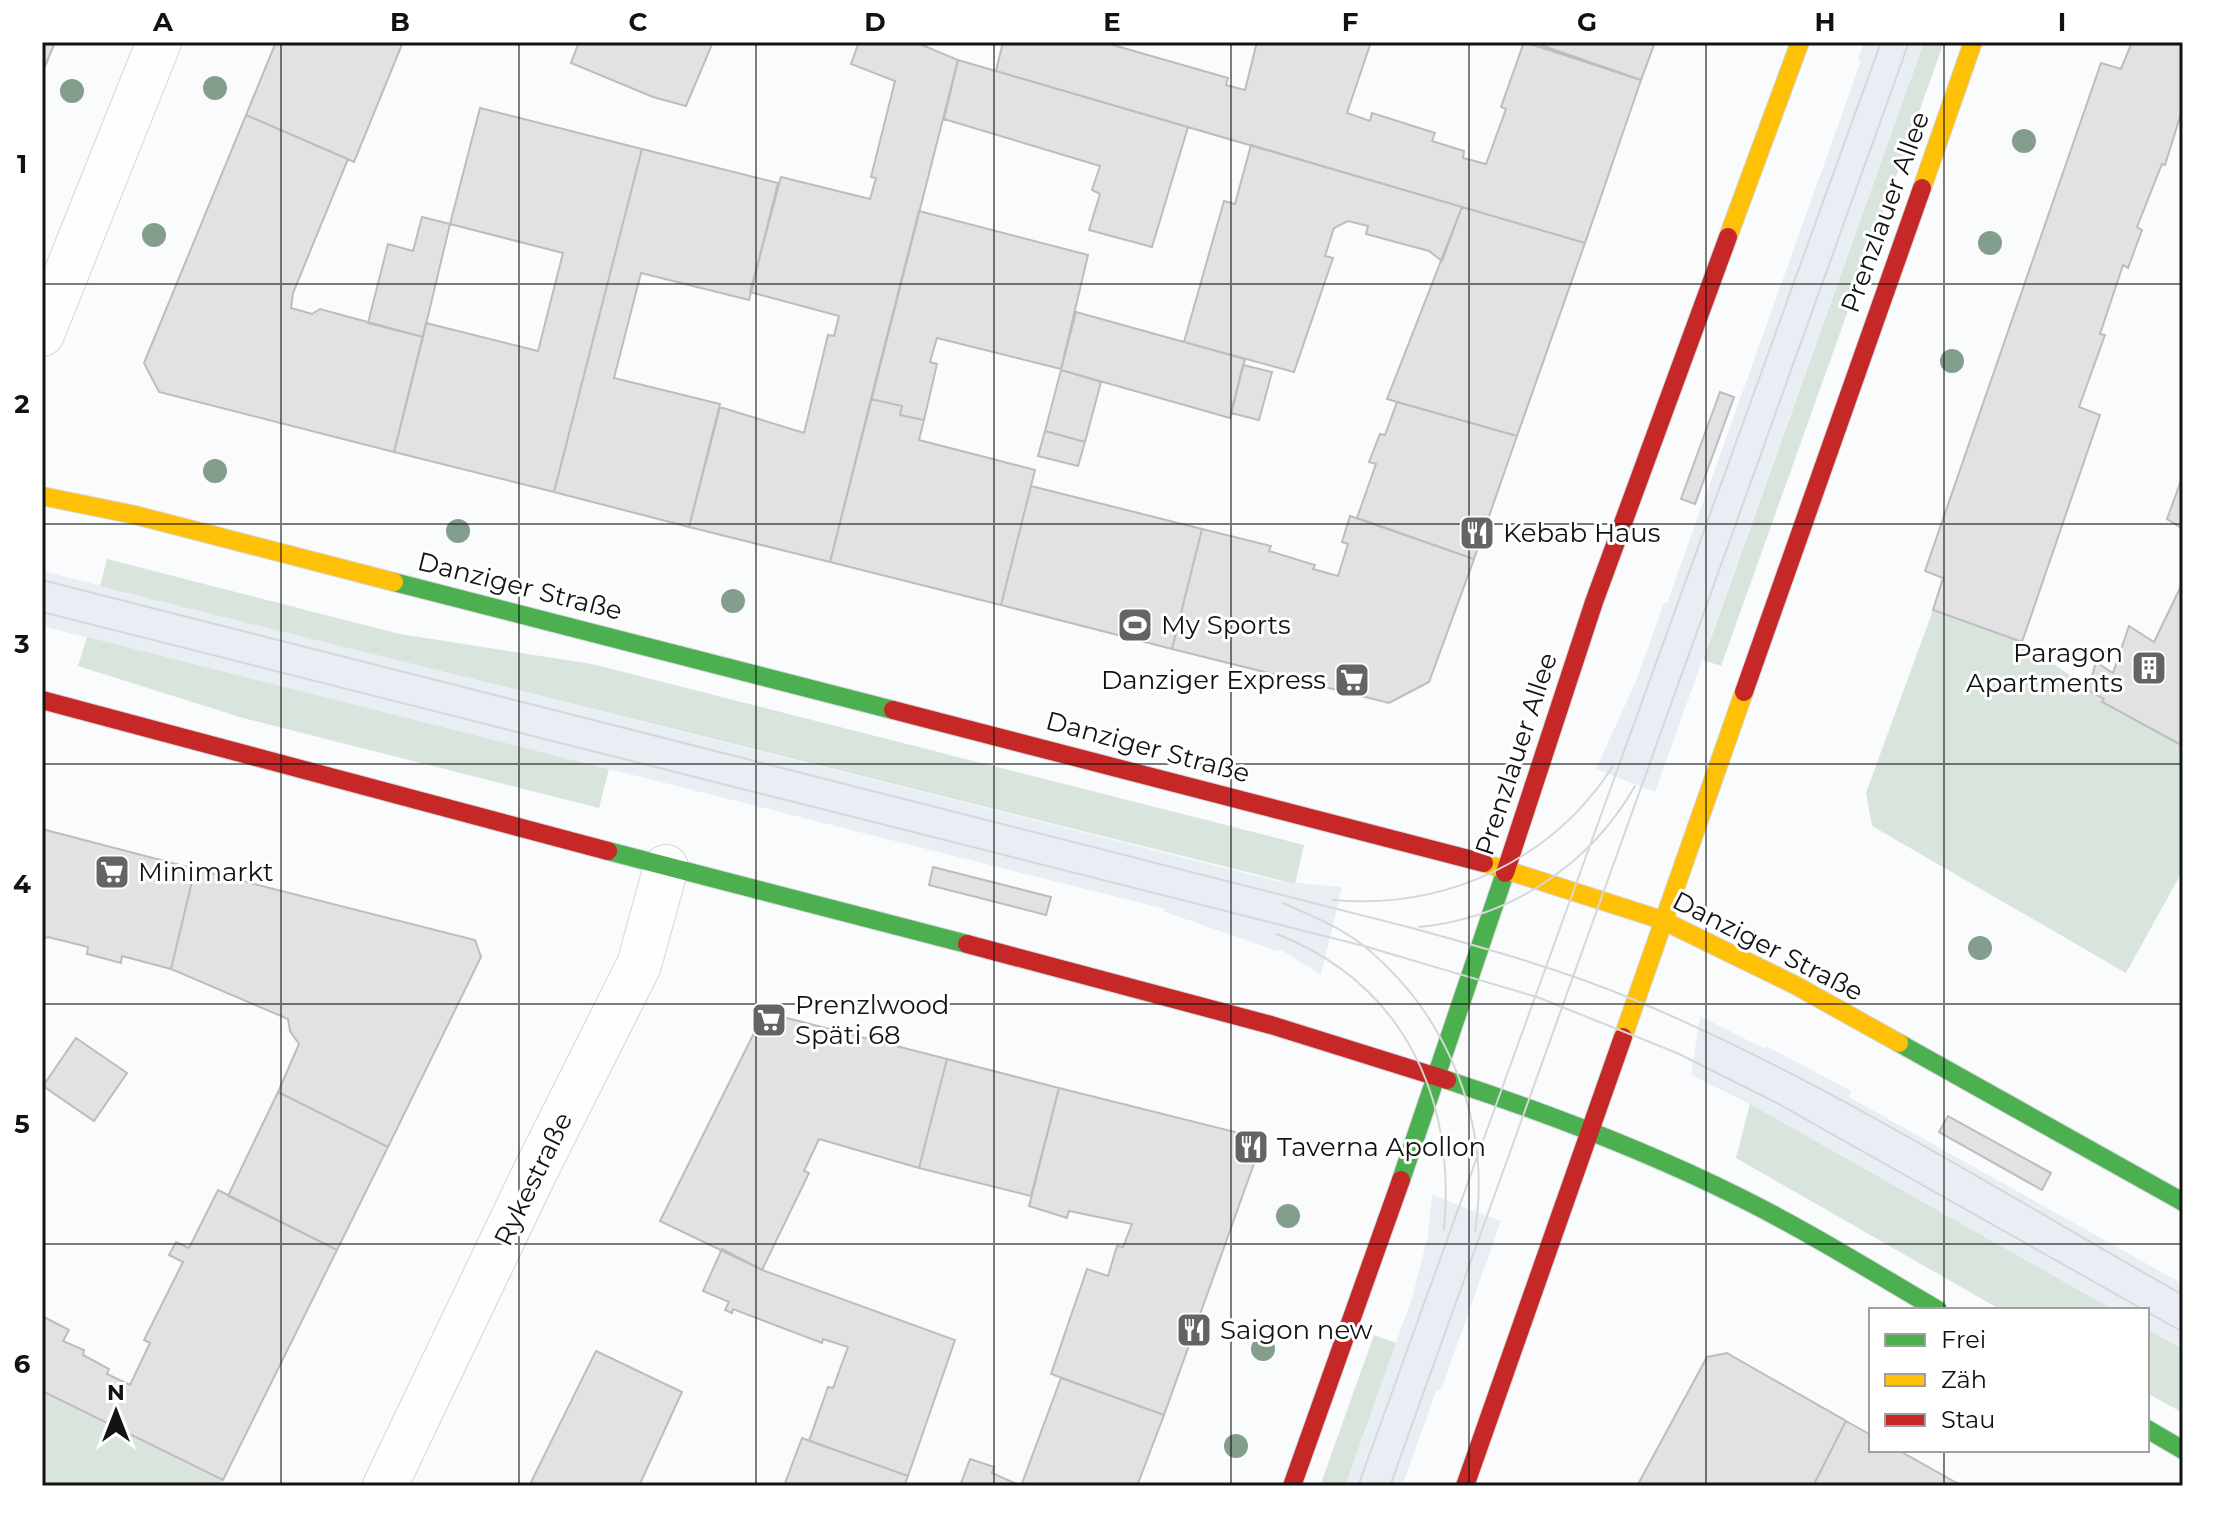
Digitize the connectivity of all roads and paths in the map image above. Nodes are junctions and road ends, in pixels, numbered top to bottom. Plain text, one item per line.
1 (159, 42) edge
2 (1800, 42) edge
3 (1973, 42) edge
4 (42, 334) edge
5 (42, 496) edge
6 (42, 700) edge
7 (666, 867) junction
8 (1505, 869) junction
9 (1662, 920) junction
10 (1438, 1078) junction
11 (1588, 1131) junction
12 (2183, 1202) edge
13 (1934, 1308) edge
14 (2149, 1430) edge
15 (2183, 1450) edge
16 (385, 1486) edge
17 (1292, 1486) edge
18 (1465, 1486) edge

1 - 4 street
2 - 8 main road, Prenzlauer Allee
3 - 9 main road, Prenzlauer Allee
5 - 8 main road, Danziger Straße
6 - 7 main road
7 - 10 main road
7 - 16 street, Rykestraße
8 - 9 main road, Danziger Straße
8 - 10 main road, Prenzlauer Allee
9 - 11 main road, Prenzlauer Allee
9 - 12 main road, Danziger Straße
10 - 11 main road
10 - 17 main road, Prenzlauer Allee
11 - 13 main road
11 - 18 main road, Prenzlauer Allee
14 - 15 main road

